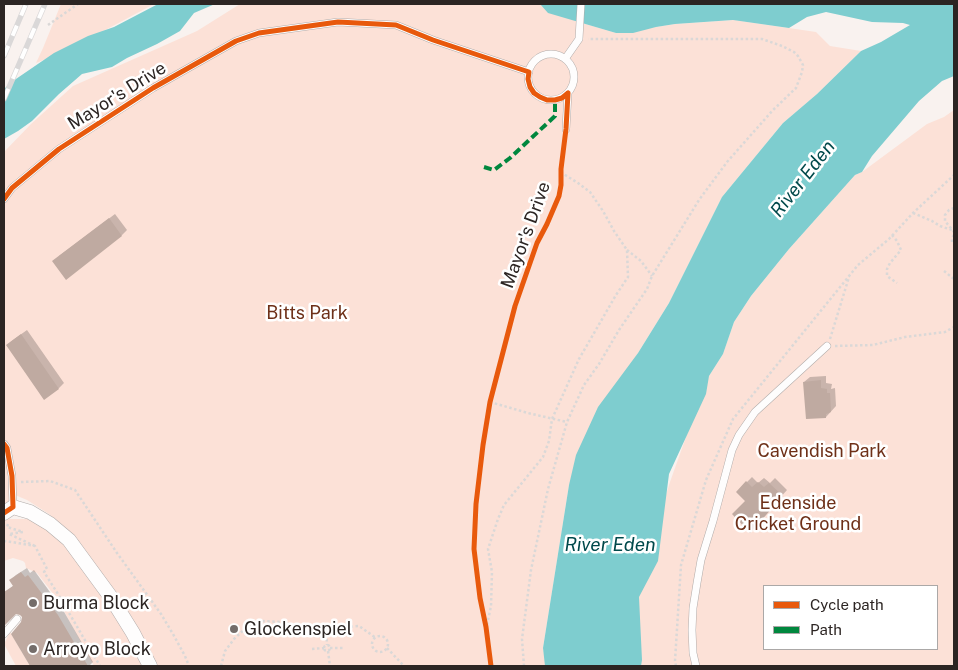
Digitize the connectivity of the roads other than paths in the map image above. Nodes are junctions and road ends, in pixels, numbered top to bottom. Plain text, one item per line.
1 (581, 4) edge
2 (565, 58) junction
3 (529, 72) junction
4 (568, 93) junction
5 (566, 129) road end
6 (4, 199) edge
7 (827, 346) road end
8 (4, 444) edge
9 (9, 510) edge
10 (17, 619) dead end
11 (4, 634) edge
12 (150, 666) edge
13 (696, 666) edge

1 - 2 lane
2 - 3 lane
2 - 4 lane
3 - 4 lane
3 - 6 lane, Mayor's Drive
4 - 5 lane
7 - 13 lane
8 - 9 lane
9 - 12 street
10 - 11 lane

